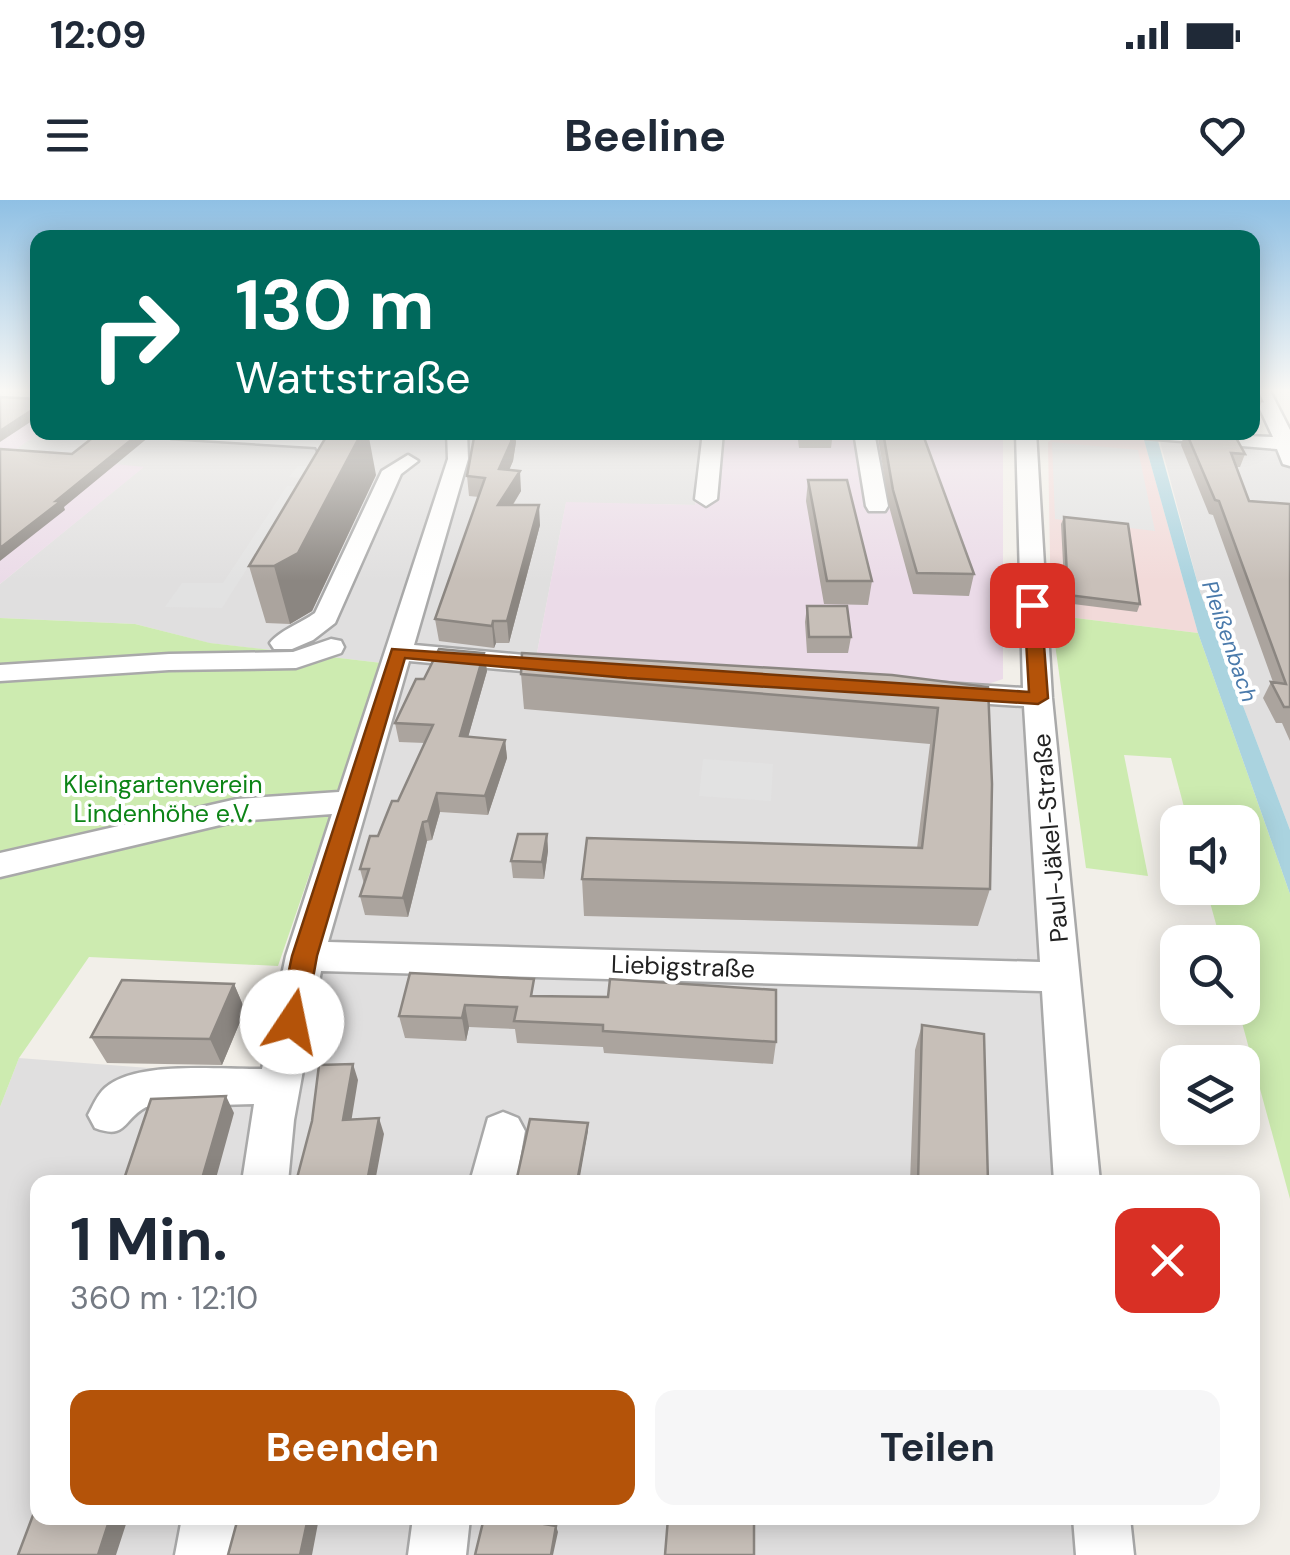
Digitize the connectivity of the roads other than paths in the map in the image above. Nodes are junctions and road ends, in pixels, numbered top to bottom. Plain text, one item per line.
1 (329, 454) edge
2 (458, 454) edge
3 (711, 454) edge
4 (868, 454) edge
5 (1027, 454) edge
6 (408, 461) dead end
7 (333, 463) edge
8 (706, 499) dead end
9 (877, 506) dead end
10 (284, 643) dead end
11 (331, 647) dead end
12 (398, 652) junction
13 (589, 669) edge
14 (0, 673) edge
15 (922, 691) edge
16 (1038, 698) junction
17 (352, 802) junction
18 (0, 865) edge
19 (304, 956) junction
20 (1061, 977) junction
21 (278, 1086) junction
22 (110, 1115) dead end
23 (503, 1131) dead end
24 (266, 1175) edge
25 (495, 1175) edge
26 (1076, 1175) edge
27 (210, 1525) edge
28 (441, 1525) edge
29 (1103, 1525) edge
30 (204, 1555) edge
31 (437, 1555) edge
32 (1105, 1555) edge

1 - 7 street
2 - 12 street
3 - 8 street
4 - 9 street
5 - 16 street, Paul-Jäkel-Straße
6 - 10 street
11 - 14 street
12 - 13 street
12 - 17 street
15 - 16 street
16 - 20 street, Paul-Jäkel-Straße
17 - 18 street
17 - 19 street
19 - 20 street, Liebigstraße
19 - 21 street
20 - 26 street, Paul-Jäkel-Straße
21 - 22 street
21 - 24 street
23 - 25 street
27 - 30 street
28 - 31 street
29 - 32 street

